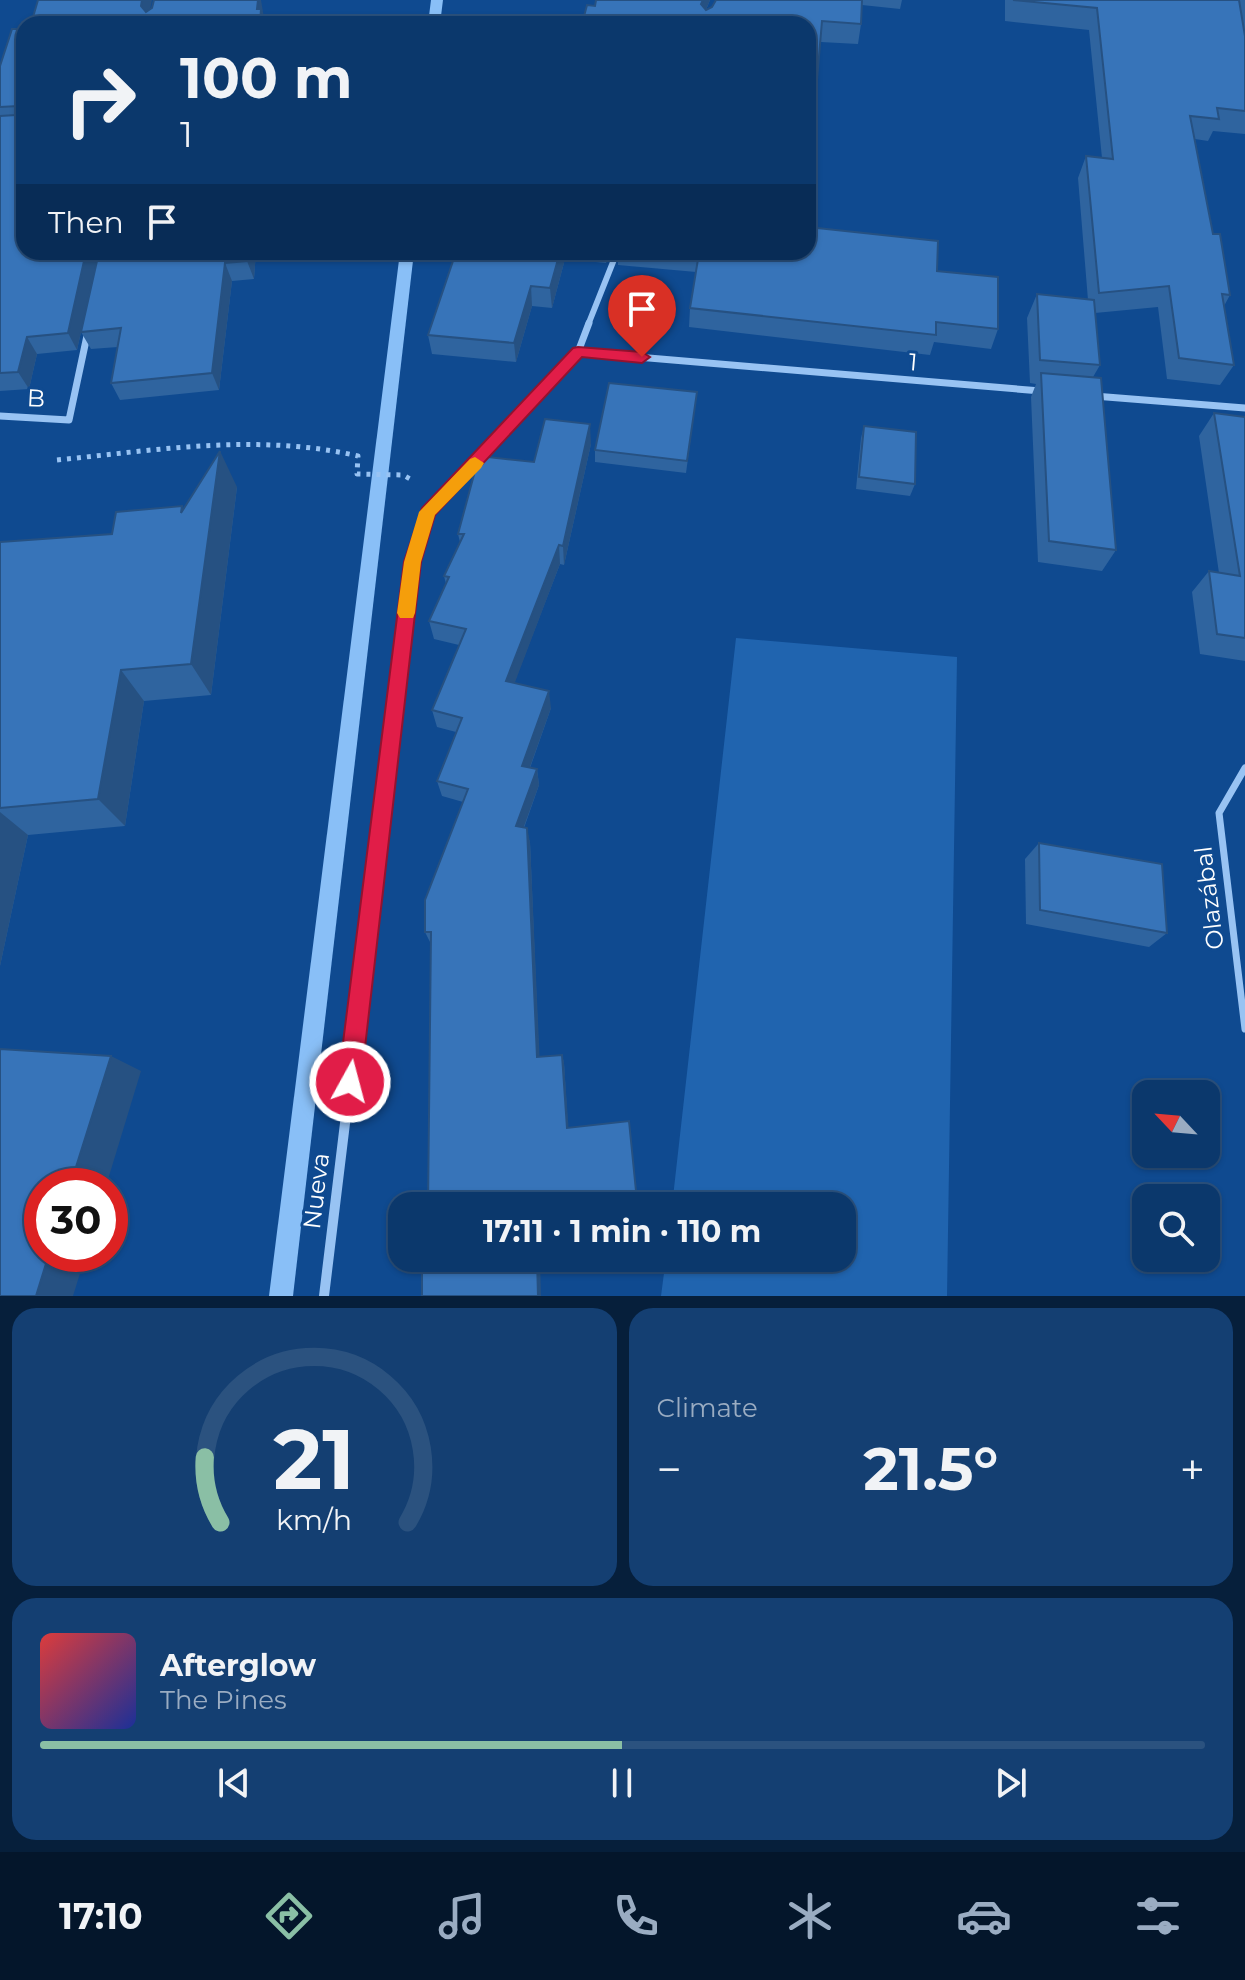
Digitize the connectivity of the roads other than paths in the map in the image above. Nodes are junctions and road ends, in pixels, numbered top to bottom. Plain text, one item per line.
1 (614, 260) edge
2 (89, 328) edge
3 (578, 352) junction
4 (1055, 392) edge
5 (1086, 395) edge
6 (1245, 408) edge
7 (0, 416) edge
8 (1245, 768) edge
9 (1245, 1029) edge
10 (324, 1296) edge

1 - 3 street, Nueva
2 - 7 street, B
3 - 4 street, 1
3 - 10 street, Nueva
5 - 6 street
8 - 9 lane, Olazábal

